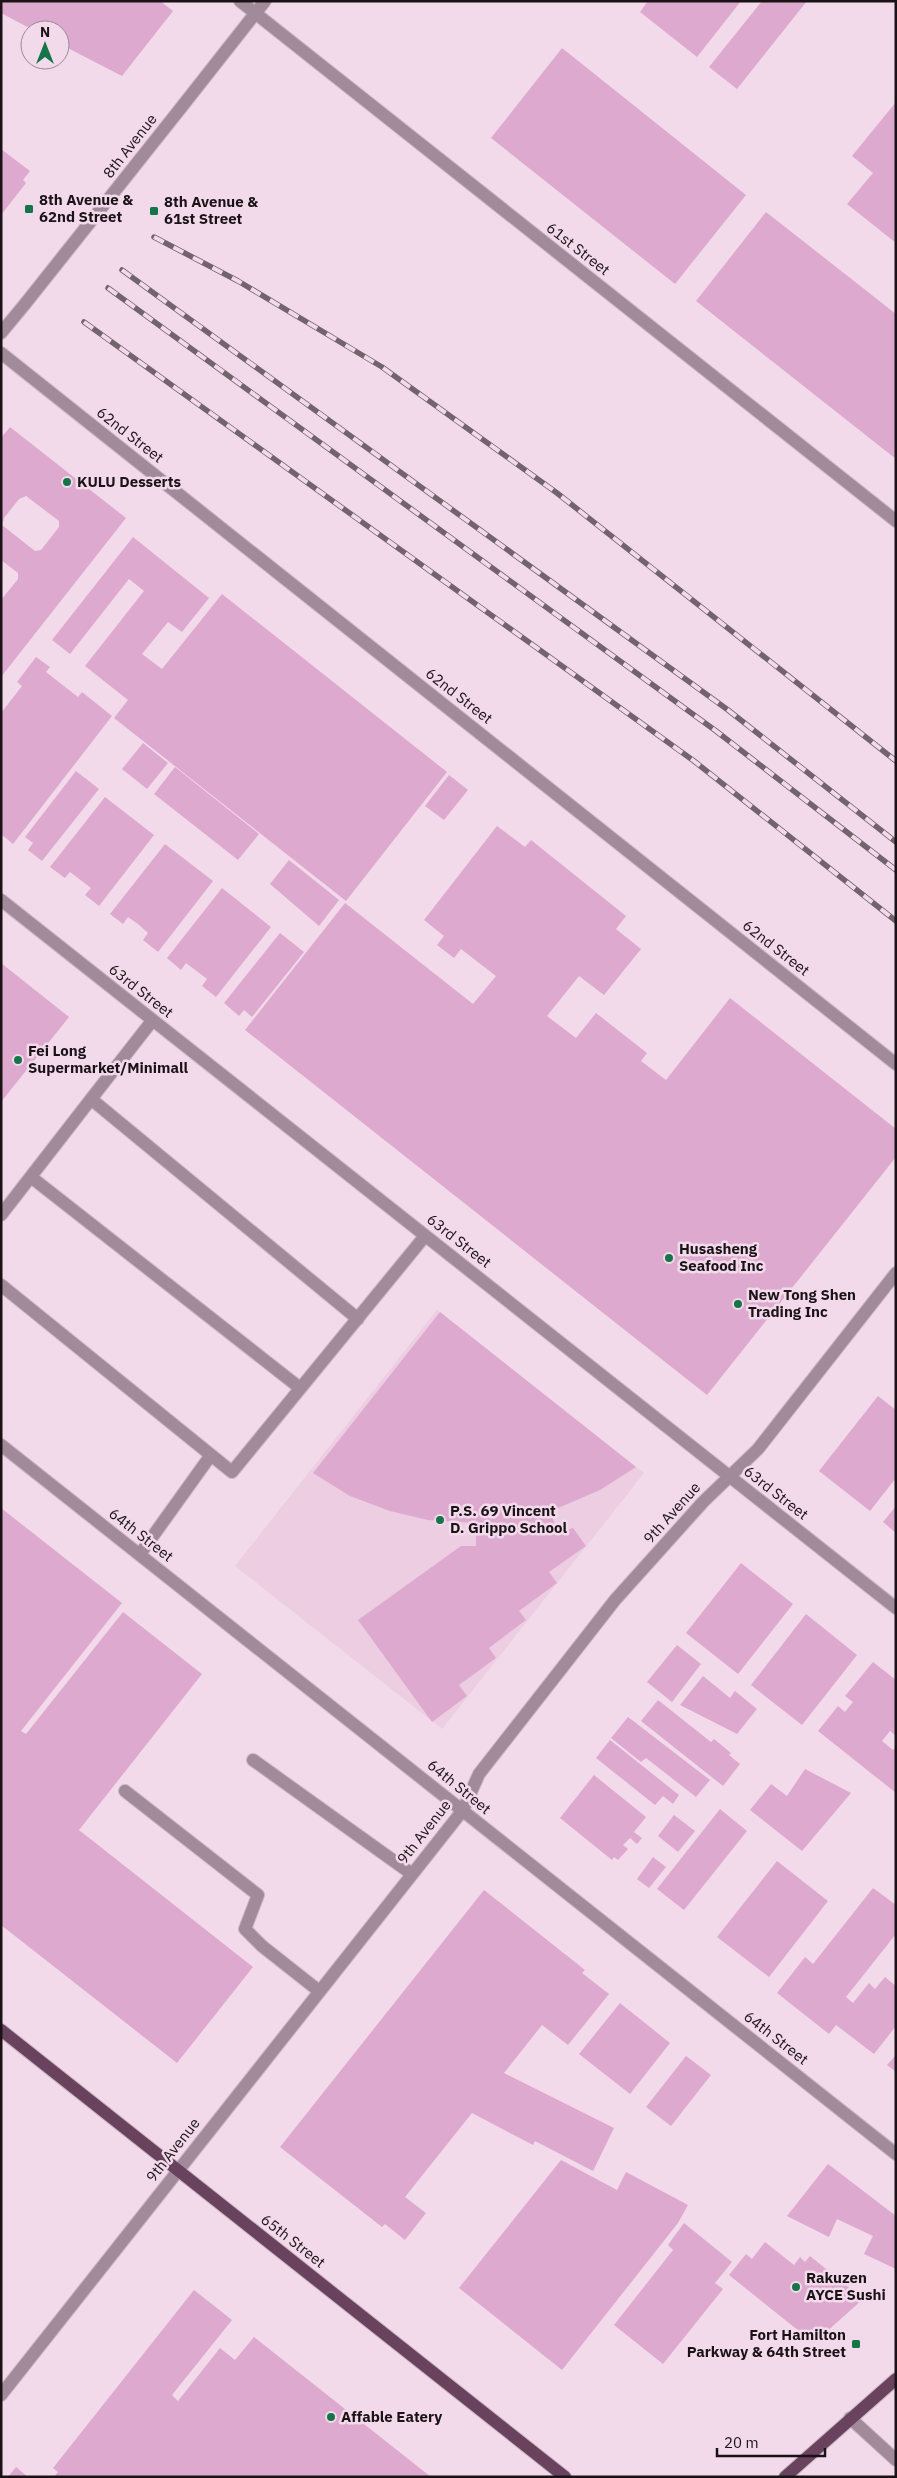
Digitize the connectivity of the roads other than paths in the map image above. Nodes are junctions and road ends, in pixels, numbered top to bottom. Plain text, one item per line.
1 (240, 1) edge
2 (265, 1) edge
3 (255, 14) junction
4 (1, 334) edge
5 (1, 353) edge
6 (896, 521) edge
7 (1, 900) edge
8 (152, 1020) junction
9 (896, 1064) edge
10 (91, 1099) junction
11 (31, 1177) junction
12 (1, 1215) edge
13 (426, 1236) junction
14 (896, 1273) edge
15 (1, 1285) edge
16 (358, 1319) junction
17 (300, 1388) junction
18 (1, 1446) edge
19 (211, 1455) junction
20 (728, 1476) junction
21 (140, 1554) junction
22 (896, 1608) edge
23 (254, 1760) dead end
24 (125, 1791) dead end
25 (463, 1810) junction
26 (412, 1874) junction
27 (320, 1991) junction
28 (1, 2030) edge
29 (896, 2154) edge
30 (178, 2170) junction
31 (896, 2379) edge
32 (1, 2395) edge
33 (850, 2418) junction
34 (896, 2460) edge
35 (565, 2477) edge
36 (784, 2477) edge

1 - 3 street, 61st Street
2 - 3 street, 8th Avenue
3 - 4 street, 8th Avenue, bridge
3 - 6 street, 61st Street
5 - 9 street, 62nd Street
7 - 8 street, 63rd Street
8 - 10 street
8 - 13 street, 63rd Street
10 - 11 street
10 - 16 street
11 - 12 street
11 - 17 street
13 - 16 street
13 - 20 street, 63rd Street
14 - 20 street, 9th Avenue
15 - 19 street
16 - 17 street
17 - 19 street
18 - 21 street, 64th Street
19 - 21 street
20 - 22 street, 63rd Street
20 - 25 street, 9th Avenue
21 - 25 street, 64th Street
23 - 26 street
24 - 27 street
25 - 26 street, 9th Avenue
25 - 29 street, 64th Street
26 - 27 street, 9th Avenue
27 - 30 street, 9th Avenue
28 - 30 main road, 65th Street
30 - 32 street, 9th Avenue
30 - 35 main road, 65th Street
31 - 33 main road
33 - 34 street
33 - 36 main road

